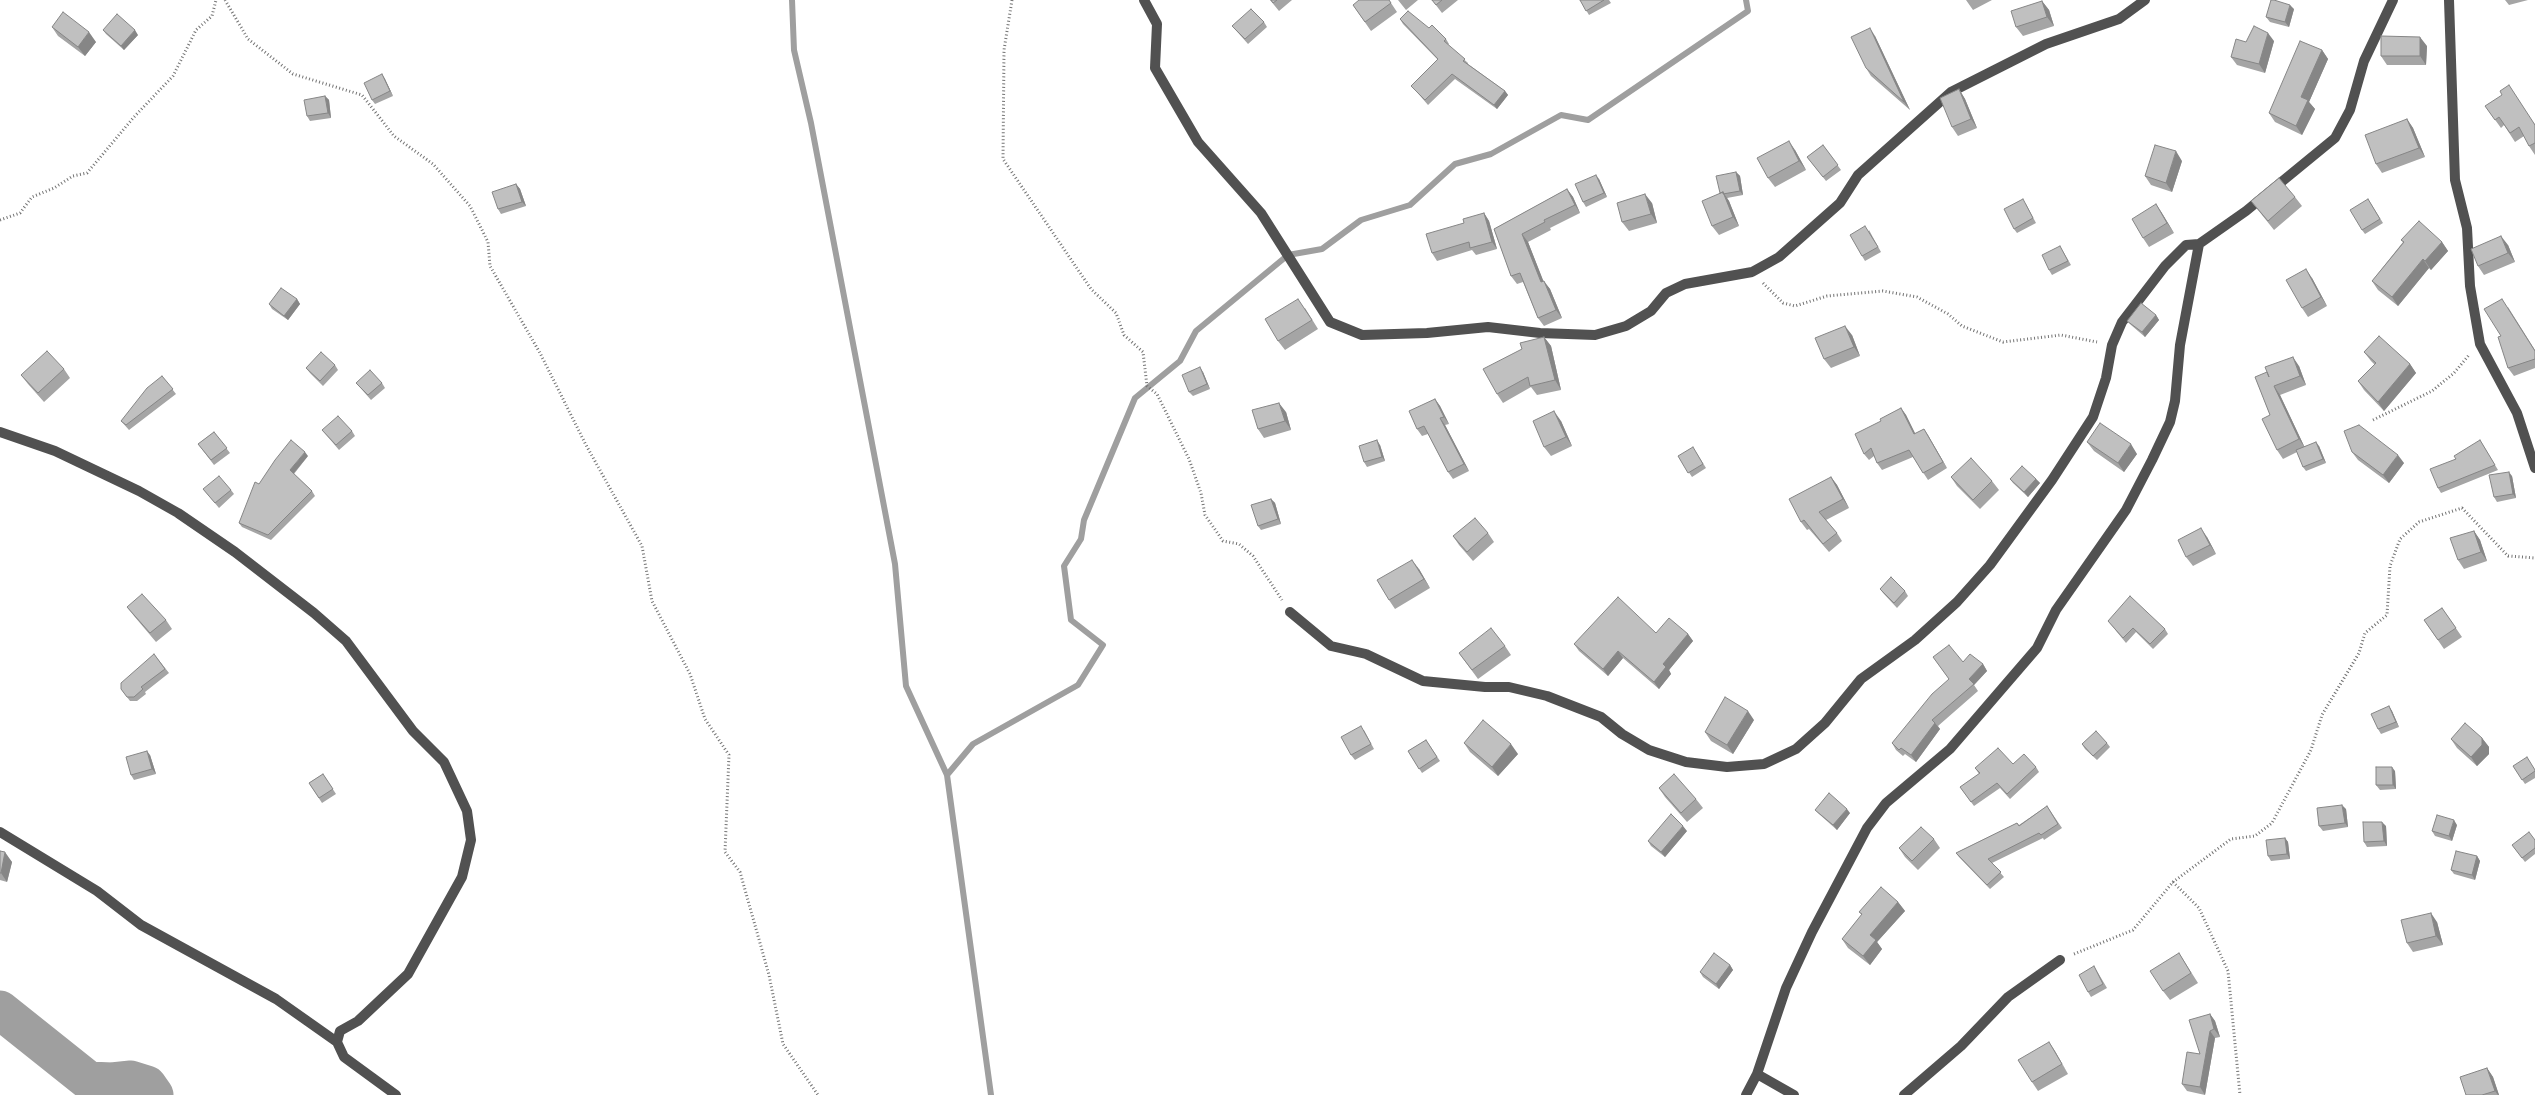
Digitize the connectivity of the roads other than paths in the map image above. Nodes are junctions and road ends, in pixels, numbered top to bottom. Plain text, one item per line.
1 (1144, 0) edge
2 (2145, 0) edge
3 (2392, 0) edge
4 (2449, 0) edge
5 (2199, 244) junction
6 (0, 432) edge
7 (2535, 468) edge
8 (1290, 612) road end
9 (0, 832) edge
10 (2060, 960) road end
11 (337, 1042) junction
12 (1757, 1074) junction
13 (396, 1095) edge
14 (1746, 1095) edge
15 (1794, 1095) edge
16 (1904, 1095) edge

1 - 2 street
3 - 5 street
4 - 7 street
5 - 8 street
5 - 12 street
6 - 11 street
9 - 11 street
10 - 16 street
11 - 13 street
12 - 14 street
12 - 15 street

